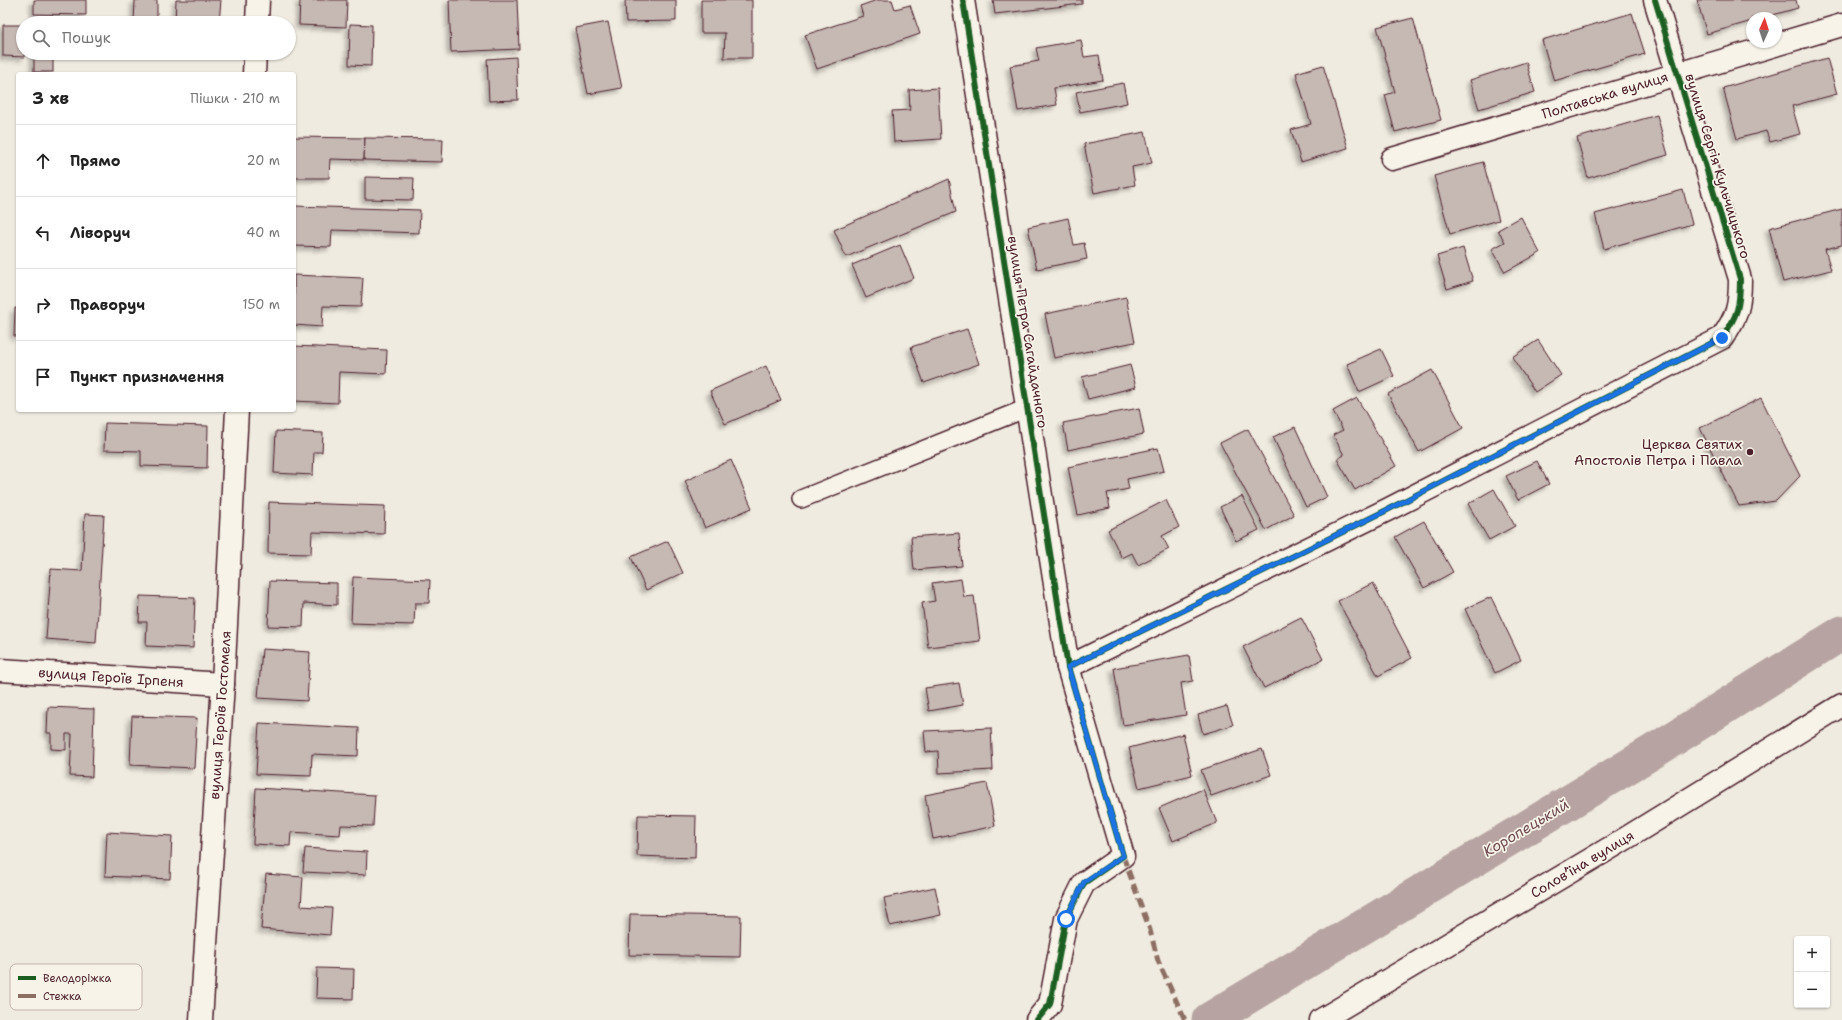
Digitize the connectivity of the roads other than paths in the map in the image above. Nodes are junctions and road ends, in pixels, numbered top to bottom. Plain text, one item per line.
1 (258, 0) edge
2 (963, 0) edge
3 (1655, 0) edge
4 (257, 16) edge
5 (1842, 25) edge
6 (255, 60) edge
7 (254, 72) edge
8 (1678, 74) junction
9 (1392, 159) dead end
10 (1028, 408) junction
11 (237, 412) edge
12 (801, 499) dead end
13 (1068, 667) junction
14 (0, 670) edge
15 (223, 684) junction
16 (1842, 706) edge
17 (200, 1020) edge
18 (1037, 1020) edge
19 (1321, 1020) edge

1 - 4 street
2 - 10 street, вулиця Петра Сагайдачного
3 - 8 street, вулиця Сергія Кульчицького
5 - 8 street, Полтавська вулиця
6 - 7 street
8 - 9 street, Полтавська вулиця
8 - 13 street, вулиця Сергія Кульчицького
10 - 12 lane
10 - 13 street, вулиця Петра Сагайдачного
11 - 15 street, вулиця Героїв Гостомеля
13 - 18 street, вулиця Петра Сагайдачного
14 - 15 street, вулиця Героїв Ірпеня
15 - 17 street, вулиця Героїв Гостомеля
16 - 19 street, Соловʼїна вулиця

